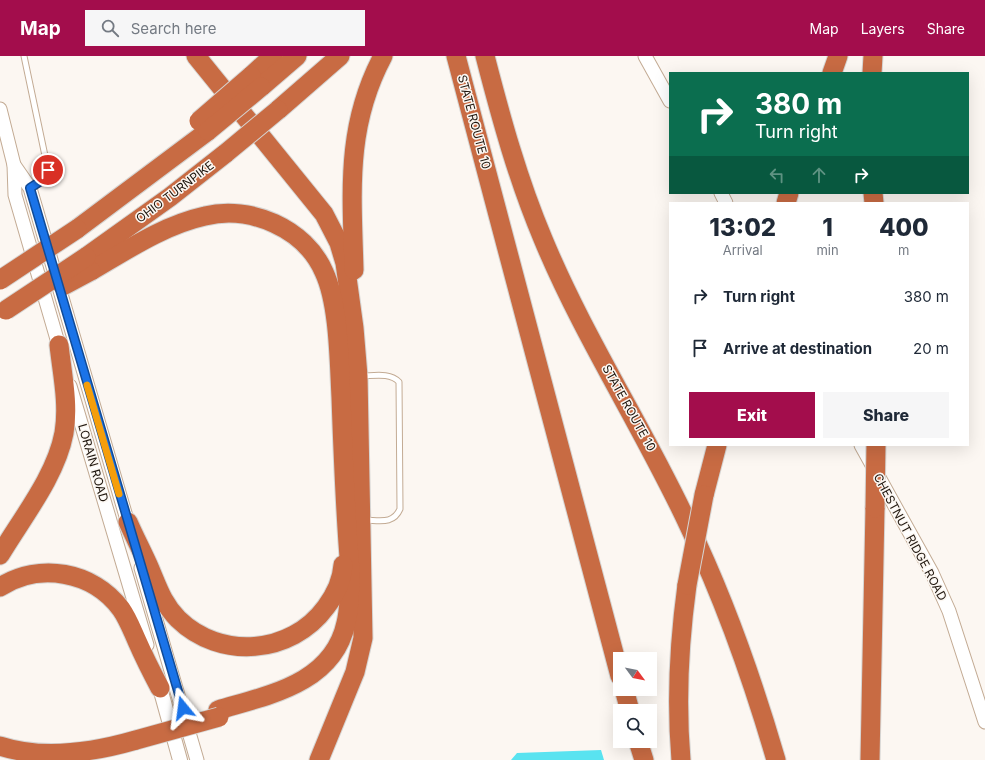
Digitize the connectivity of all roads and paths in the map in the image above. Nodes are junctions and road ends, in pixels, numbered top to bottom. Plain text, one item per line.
1 (24, 56) edge
2 (187, 56) edge
3 (196, 56) edge
4 (273, 56) edge
5 (297, 56) edge
6 (340, 56) edge
7 (383, 56) edge
8 (456, 56) edge
9 (485, 56) edge
10 (645, 56) edge
11 (838, 56) edge
12 (873, 56) edge
13 (832, 72) edge
14 (872, 72) edge
15 (256, 82) junction
16 (669, 99) edge
17 (0, 109) edge
18 (3, 134) edge
19 (14, 165) junction
20 (30, 188) junction
21 (89, 264) junction
22 (0, 280) edge
23 (3, 314) edge
24 (354, 328) junction
25 (59, 344) junction
26 (338, 345) junction
27 (358, 376) junction
28 (85, 378) junction
29 (69, 383) junction
30 (717, 446) edge
31 (862, 446) edge
32 (876, 446) edge
33 (128, 522) junction
34 (354, 524) junction
35 (0, 554) edge
36 (361, 582) junction
37 (0, 587) edge
38 (614, 652) edge
39 (160, 688) junction
40 (218, 713) junction
41 (985, 722) edge
42 (0, 736) edge
43 (135, 737) junction
44 (0, 746) edge
45 (640, 748) edge
46 (180, 760) edge
47 (197, 760) edge
48 (319, 760) edge
49 (644, 760) edge
50 (681, 760) edge
51 (776, 760) edge
52 (870, 760) edge

1 - 20 lane
2 - 26 highway
3 - 24 highway
4 - 15 highway
5 - 15 highway
6 - 21 highway, OHIO TURNPIKE, bridge
7 - 24 highway
8 - 38 highway, STATE ROUTE 10
9 - 51 highway, STATE ROUTE 10
10 - 16 street
11 - 13 highway
12 - 14 highway
15 - 22 highway, bridge
17 - 18 street, LORAIN ROAD
18 - 19 street, LORAIN ROAD
19 - 20 street, LORAIN ROAD
19 - 25 street, LORAIN ROAD
20 - 28 street, LORAIN ROAD
21 - 23 highway, bridge
21 - 26 highway
24 - 27 highway
25 - 29 street, LORAIN ROAD
25 - 35 highway
26 - 34 highway
27 - 34 highway
27 - 34 lane
28 - 29 street
28 - 33 street, LORAIN ROAD
29 - 39 street, LORAIN ROAD
30 - 50 highway, bridge
31 - 41 street, CHESTNUT RIDGE ROAD
32 - 52 highway, bridge
33 - 34 highway
33 - 47 street, LORAIN ROAD
34 - 36 highway
34 - 40 highway
36 - 40 highway
36 - 48 highway
37 - 39 highway
39 - 46 main road, LORAIN ROAD
40 - 43 highway, bridge
42 - 43 highway
43 - 44 highway
45 - 49 highway

